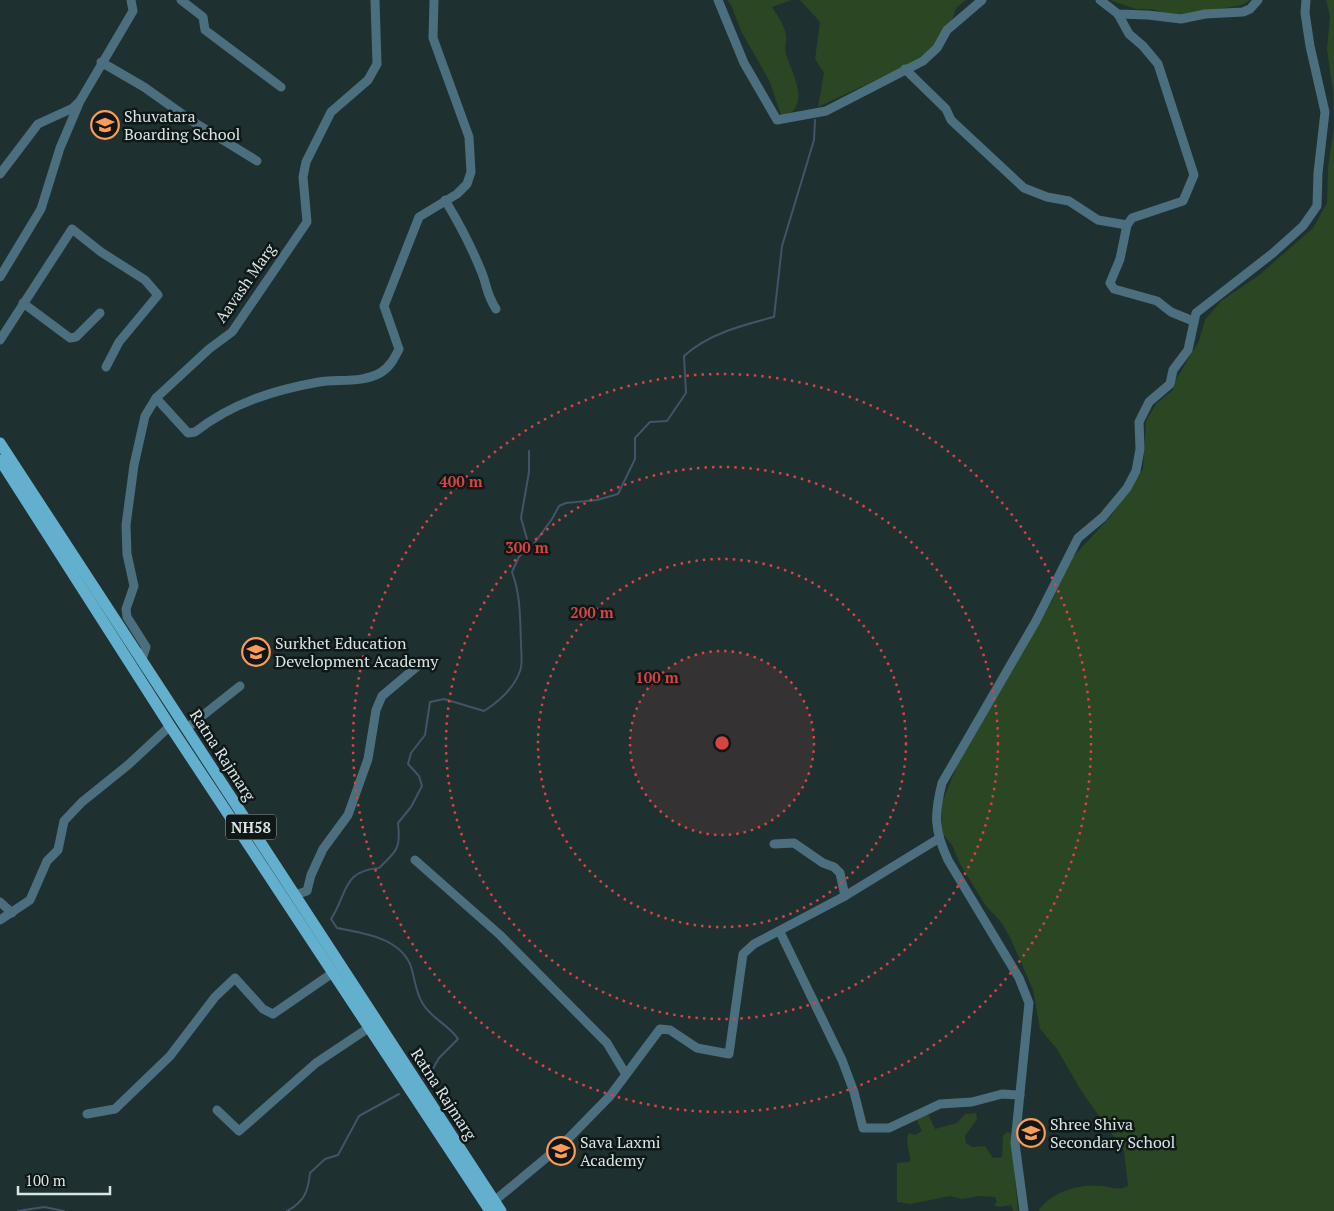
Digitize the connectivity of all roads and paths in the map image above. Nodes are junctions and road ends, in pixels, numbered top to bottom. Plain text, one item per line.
1 (131, 0) edge
2 (181, 0) edge
3 (376, 0) edge
4 (434, 0) edge
5 (718, 0) edge
6 (982, 0) edge
7 (1100, 0) edge
8 (1258, 0) edge
9 (1306, 0) edge
10 (1118, 14) junction
11 (101, 62) junction
12 (905, 69) junction
13 (281, 87) dead end
14 (80, 101) junction
15 (257, 162) dead end
16 (0, 174) edge
17 (445, 200) junction
18 (1127, 225) junction
19 (0, 277) edge
20 (23, 303) junction
21 (496, 309) dead end
22 (100, 313) dead end
23 (1193, 321) junction
24 (0, 340) edge
25 (106, 367) dead end
26 (156, 398) junction
27 (0, 443) edge
28 (0, 460) edge
29 (142, 659) junction
30 (420, 664) dead end
31 (240, 686) dead end
32 (170, 726) junction
33 (186, 728) junction
34 (938, 839) junction
35 (774, 844) dead end
36 (415, 860) dead end
37 (295, 894) junction
38 (845, 896) junction
39 (0, 902) edge
40 (12, 913) junction
41 (0, 920) edge
42 (780, 932) junction
43 (334, 972) junction
44 (370, 1027) junction
45 (625, 1073) junction
46 (1020, 1095) junction
47 (217, 1110) dead end
48 (87, 1114) dead end
49 (495, 1208) edge
50 (1024, 1211) edge

1 - 11 street
2 - 13 street
3 - 26 street, Aavash Marg
4 - 17 street
5 - 12 street
6 - 12 street
7 - 10 street
8 - 10 street
9 - 23 street
10 - 18 street
11 - 14 street
11 - 15 street
12 - 18 street
14 - 16 street
14 - 19 street
17 - 21 street
17 - 26 street
18 - 23 street
20 - 22 street
20 - 24 street
20 - 25 street
23 - 34 street
26 - 29 street, Aavash Marg
27 - 29 main road, Ratna Rajmarg / NH58
28 - 32 main road, Ratna Rajmarg / NH58
29 - 33 main road, Ratna Rajmarg / NH58
30 - 37 street
31 - 33 street
32 - 40 street
32 - 43 main road, Ratna Rajmarg / NH58
33 - 37 main road, Ratna Rajmarg / NH58
34 - 38 street
34 - 46 street
35 - 38 street
36 - 45 street
37 - 49 main road, Ratna Rajmarg / NH58
38 - 42 street
39 - 40 street
40 - 41 street
42 - 45 street
42 - 46 street
43 - 44 main road, Ratna Rajmarg / NH58
43 - 48 street
44 - 47 street
44 - 49 main road, Ratna Rajmarg / NH58
45 - 49 street
46 - 50 street

